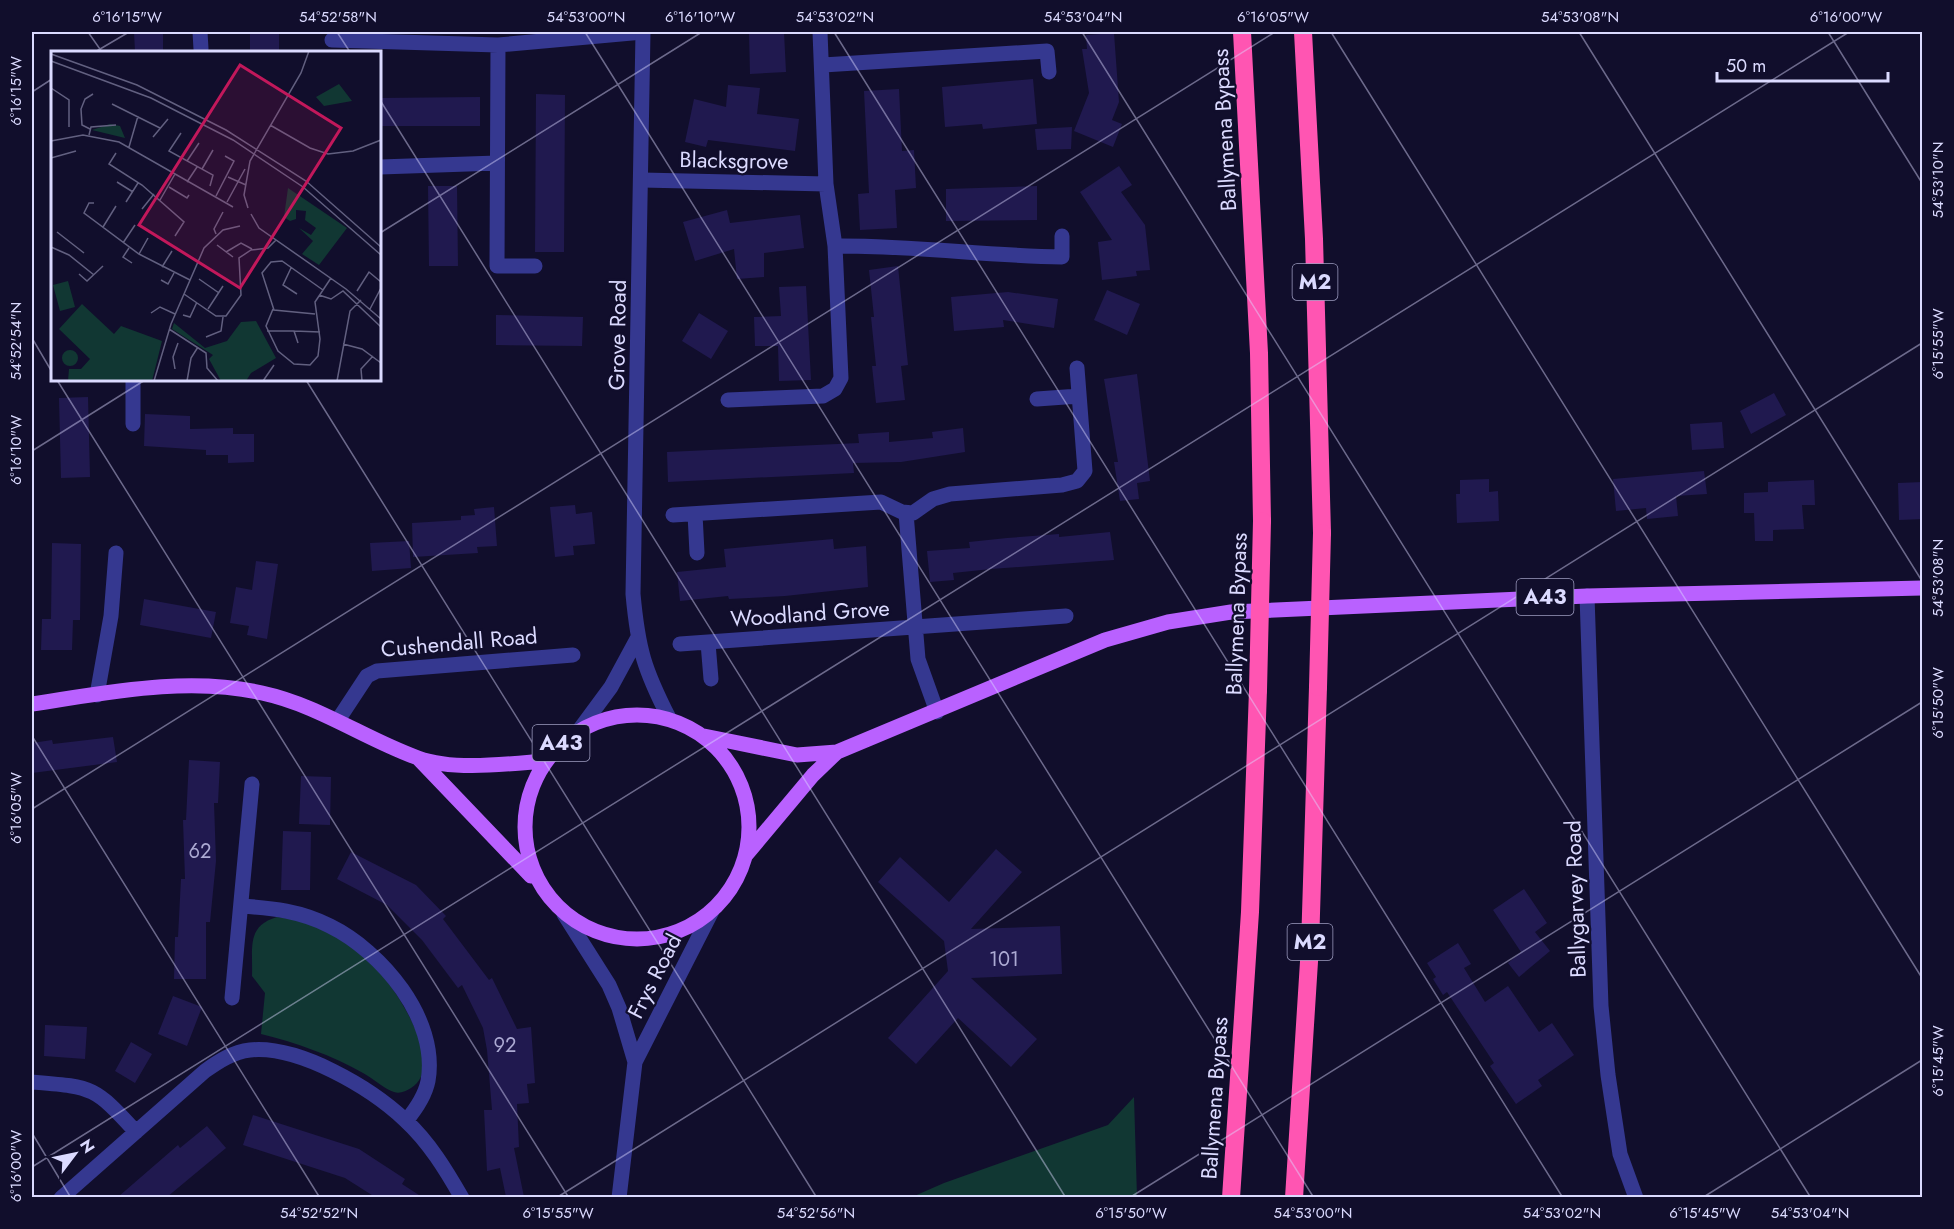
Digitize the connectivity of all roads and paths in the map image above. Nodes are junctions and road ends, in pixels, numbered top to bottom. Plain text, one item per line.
1 (200, 32) edge
2 (643, 32) edge
3 (820, 32) edge
4 (1242, 32) edge
5 (1303, 32) edge
6 (331, 41) edge
7 (498, 45) junction
8 (201, 49) dead end
9 (823, 65) junction
10 (1048, 72) dead end
11 (497, 163) junction
12 (381, 167) edge
13 (642, 180) junction
14 (826, 184) junction
15 (1062, 236) dead end
16 (835, 246) junction
17 (535, 266) dead end
18 (1077, 368) dead end
19 (134, 381) edge
20 (1079, 396) junction
21 (1038, 399) dead end
22 (728, 400) dead end
23 (133, 424) dead end
24 (906, 513) junction
25 (695, 514) junction
26 (673, 515) dead end
27 (116, 553) dead end
28 (697, 553) dead end
29 (1923, 588) edge
30 (1587, 596) junction
31 (1066, 616) dead end
32 (914, 628) junction
33 (637, 639) junction
34 (708, 643) junction
35 (680, 644) dead end
36 (573, 655) dead end
37 (711, 679) dead end
38 (97, 694) junction
39 (32, 704) edge
40 (937, 712) junction
41 (669, 718) junction
42 (338, 720) junction
43 (580, 729) junction
44 (704, 736) junction
45 (837, 752) junction
46 (419, 759) junction
47 (544, 761) junction
48 (252, 784) dead end
49 (746, 855) junction
50 (543, 890) junction
51 (240, 906) junction
52 (712, 911) junction
53 (564, 914) junction
54 (232, 998) dead end
55 (635, 1062) junction
56 (32, 1082) edge
57 (406, 1120) junction
58 (136, 1132) junction
59 (61, 1197) edge
60 (462, 1197) edge
61 (619, 1197) edge
62 (1231, 1197) edge
63 (1294, 1197) edge
64 (1636, 1197) edge

1 - 8 street
2 - 7 street
2 - 13 street, Grove Road
3 - 9 street
4 - 62 highway, Ballymena Bypass, bridge
5 - 63 highway, M2, bridge
6 - 7 street
7 - 11 street
9 - 10 street
9 - 14 street
11 - 12 street
11 - 17 street
13 - 14 street, Blacksgrove
13 - 33 street, Grove Road
14 - 16 street
15 - 16 street
16 - 22 street
18 - 20 street
19 - 23 street
20 - 21 street
20 - 24 street
24 - 25 street
24 - 32 street, Woodland Grove
25 - 26 street
25 - 28 street
27 - 38 street
29 - 30 main road, A43
30 - 40 main road, A43
30 - 64 street, Ballygarvey Road
31 - 32 street, Woodland Grove
32 - 34 street, Woodland Grove
32 - 40 street, Woodland Grove
33 - 41 street, Grove Road
33 - 43 street
34 - 35 street, Woodland Grove
34 - 37 street, Woodland Grove
36 - 42 street, Cushendall Road
38 - 39 main road, A43
38 - 42 main road, A43
40 - 45 main road, A43
41 - 43 main road, A43
41 - 44 main road, A43
42 - 46 main road, A43
43 - 47 main road, A43
44 - 45 main road, A43
44 - 49 main road, A43
45 - 49 main road, A43
46 - 47 main road, A43
46 - 50 main road, A43
47 - 50 main road, A43
48 - 51 street
49 - 52 main road, A43
50 - 53 main road, A43
51 - 54 street
51 - 57 street
52 - 53 main road, A43
52 - 55 street, Frys Road
53 - 55 street, Frys Road
55 - 61 street, Frys Road
56 - 58 street
57 - 58 street
57 - 60 street
58 - 59 street

